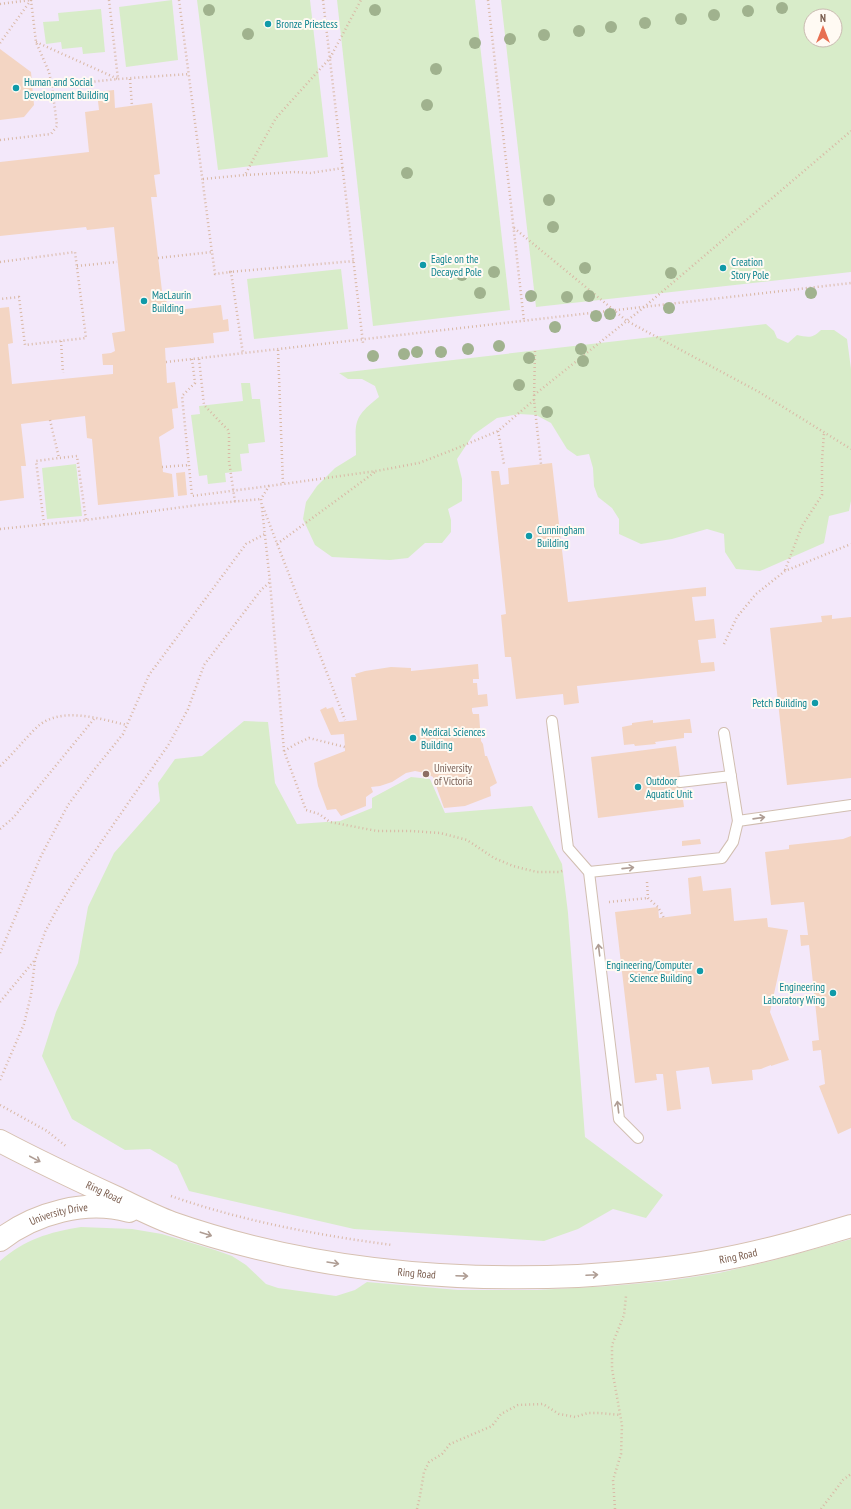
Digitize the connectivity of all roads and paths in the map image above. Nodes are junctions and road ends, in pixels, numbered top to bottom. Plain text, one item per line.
1 (32, 0) edge
2 (109, 0) edge
3 (179, 0) edge
4 (323, 0) edge
5 (361, 0) edge
6 (488, 0) edge
7 (0, 4) edge
8 (36, 42) junction
9 (0, 43) edge
10 (330, 58) junction
11 (189, 74) junction
12 (118, 79) junction
13 (130, 79) junction
14 (52, 86) junction
15 (132, 106) dead end
16 (851, 131) edge
17 (0, 140) edge
18 (343, 168) junction
19 (245, 175) junction
20 (203, 179) junction
21 (514, 228) junction
22 (212, 252) junction
23 (158, 258) dead end
24 (354, 261) junction
25 (0, 262) edge
26 (117, 262) dead end
27 (77, 266) junction
28 (231, 272) junction
29 (851, 283) edge
30 (0, 299) edge
31 (643, 308) junction
32 (615, 311) junction
33 (627, 320) junction
34 (524, 321) junction
35 (61, 341) junction
36 (363, 342) junction
37 (278, 350) junction
38 (535, 351) dead end
39 (242, 354) junction
40 (192, 359) junction
41 (199, 359) junction
42 (166, 362) dead end
43 (63, 373) dead end
44 (534, 395) junction
45 (534, 400) junction
46 (50, 420) dead end
47 (498, 431) junction
48 (824, 433) junction
49 (851, 449) edge
50 (59, 458) junction
51 (504, 464) dead end
52 (541, 464) dead end
53 (189, 465) junction
54 (162, 467) dead end
55 (376, 472) junction
56 (284, 484) junction
57 (269, 486) junction
58 (233, 490) junction
59 (261, 499) junction
60 (235, 502) junction
61 (262, 503) junction
62 (86, 520) junction
63 (44, 524) junction
64 (0, 529) edge
65 (265, 534) junction
66 (277, 544) junction
67 (851, 544) edge
68 (785, 570) junction
69 (270, 582) junction
70 (724, 644) dead end
71 (94, 719) junction
72 (345, 720) dead end
73 (552, 721) dead end
74 (127, 726) junction
75 (724, 733) dead end
76 (345, 747) dead end
77 (284, 751) junction
78 (0, 766) edge
79 (731, 776) junction
80 (680, 782) dead end
81 (851, 805) edge
82 (738, 821) junction
83 (0, 829) edge
84 (580, 863) junction
85 (589, 872) junction
86 (647, 883) dead end
87 (648, 898) junction
88 (593, 903) junction
89 (664, 918) dead end
90 (0, 953) edge
91 (34, 960) junction
92 (0, 1002) edge
93 (0, 1080) edge
94 (0, 1105) edge
95 (638, 1138) dead end
96 (0, 1141) edge
97 (68, 1148) dead end
98 (170, 1195) dead end
99 (169, 1222) junction
100 (851, 1226) edge
101 (0, 1240) edge
102 (394, 1246) dead end
103 (631, 1273) junction
104 (620, 1415) junction
105 (851, 1474) edge
106 (417, 1509) edge
107 (615, 1509) edge
108 (821, 1509) edge

1 - 7 path
1 - 8 path
1 - 9 path
2 - 12 path
3 - 11 path
4 - 10 path
5 - 10 path
6 - 21 path
8 - 12 path
8 - 14 path
10 - 18 path
10 - 19 path
11 - 13 path
11 - 20 path
12 - 13 path
12 - 14 path
13 - 15 path
14 - 17 path
16 - 31 path
18 - 19 path
18 - 24 path
19 - 20 path
20 - 22 path
21 - 32 path
21 - 34 path
22 - 23 path
22 - 28 path
24 - 28 path
24 - 36 path
25 - 27 path
26 - 27 path
27 - 35 path
28 - 39 path
29 - 31 path
30 - 35 path
31 - 32 path
31 - 33 path
32 - 33 path
32 - 34 path
33 - 44 path
33 - 48 path
34 - 36 path
35 - 43 path
36 - 37 path
37 - 39 path
37 - 56 path
38 - 44 path
39 - 41 path
40 - 41 path
40 - 42 path
40 - 53 path
41 - 58 path
44 - 45 path
45 - 47 path
45 - 52 path
46 - 50 path
47 - 51 path
47 - 55 path
48 - 49 path
48 - 68 path
50 - 62 path
50 - 63 path
53 - 54 path
53 - 58 path
55 - 56 path
55 - 66 path
56 - 57 path
57 - 58 path
57 - 59 path
58 - 60 path
59 - 60 path
59 - 61 path
60 - 62 path
61 - 65 path
61 - 66 path
62 - 63 path
63 - 64 path
65 - 69 path
65 - 74 path
66 - 72 path
67 - 68 path
68 - 70 path
69 - 77 path
69 - 91 path
71 - 74 path
71 - 78 path
71 - 83 path
73 - 84 lane
74 - 90 path
75 - 79 lane
76 - 77 path
77 - 84 path
79 - 80 lane
79 - 82 lane
82 -> 81 lane
85 -> 82 lane
84 - 85 lane
85 - 88 lane
86 - 87 path
87 - 88 path
87 - 89 path
95 -> 88 lane
91 - 92 path
91 - 93 path
94 - 97 path
96 -> 99 street, Ring Road
98 - 102 path
99 - 101 street, University Drive
99 -> 103 street, Ring Road
100 - 103 street, Ring Road
103 - 104 path
104 - 106 path
104 - 107 path
105 - 108 path

